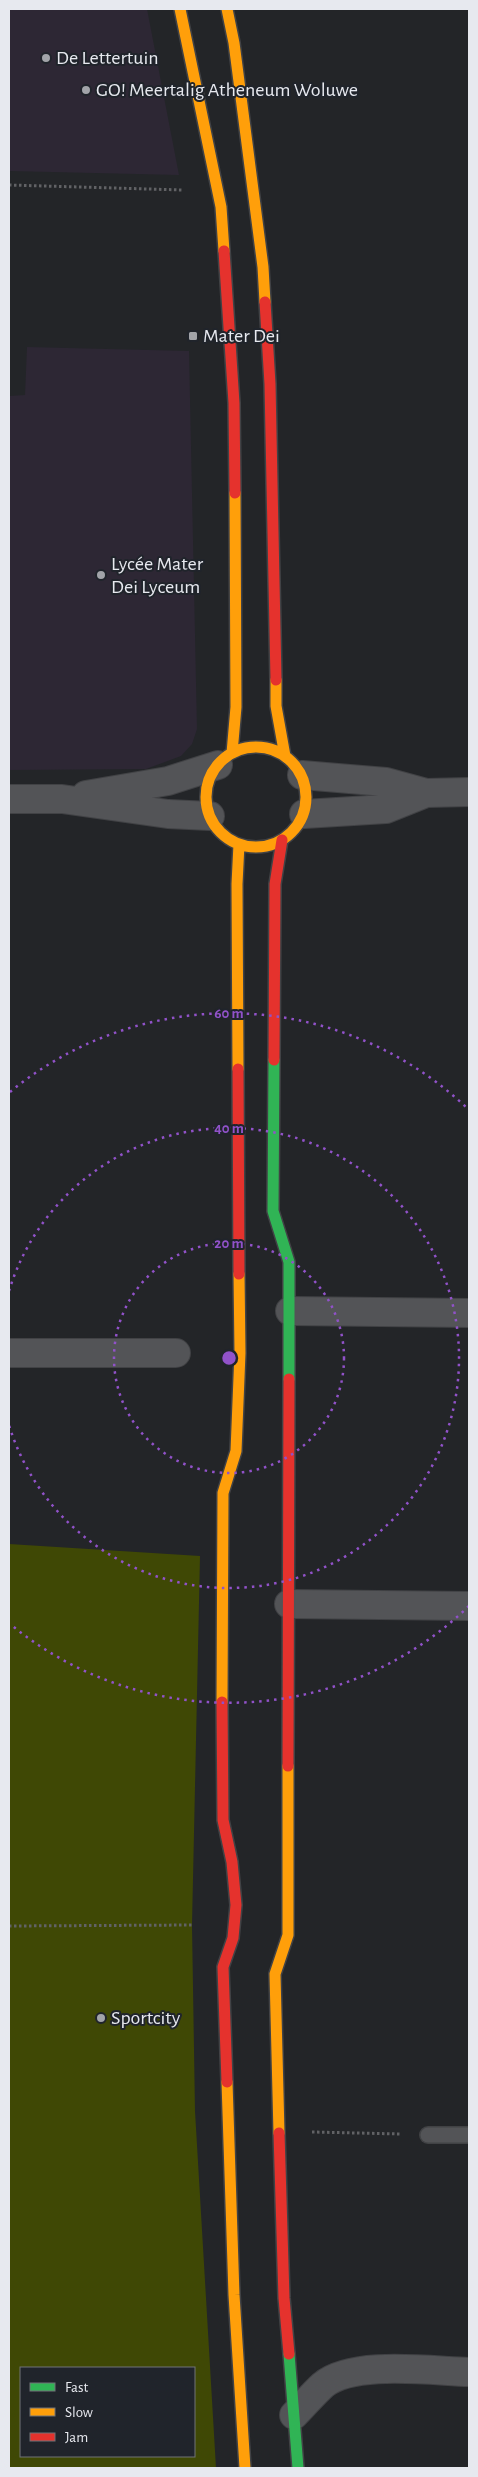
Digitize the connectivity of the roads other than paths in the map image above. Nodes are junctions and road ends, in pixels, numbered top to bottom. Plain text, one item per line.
1 (180, 9) edge
2 (227, 9) edge
3 (225, 759) junction
4 (293, 766) junction
5 (469, 792) edge
6 (426, 793) junction
7 (62, 798) junction
8 (9, 799) edge
9 (304, 814) junction
10 (210, 816) junction
11 (282, 840) junction
12 (239, 844) junction
13 (290, 1311) junction
14 (469, 1314) edge
15 (9, 1353) edge
16 (176, 1353) dead end
17 (289, 1604) junction
18 (469, 1606) edge
19 (428, 2134) road end
20 (469, 2135) edge
21 (469, 2372) edge
22 (294, 2415) junction
23 (245, 2468) edge
24 (298, 2468) edge

1 - 3 street
2 - 4 street
3 - 4 street
3 - 7 street
3 - 10 street
4 - 6 street
4 - 9 street
5 - 6 street
6 - 9 street
7 - 8 street
7 - 10 street
9 - 11 street
10 - 12 street
11 - 12 street
11 - 13 street
12 - 23 street
13 - 14 street
13 - 17 street
15 - 16 street
17 - 18 street
17 - 22 street
19 - 20 lane
21 - 22 street
22 - 24 street

